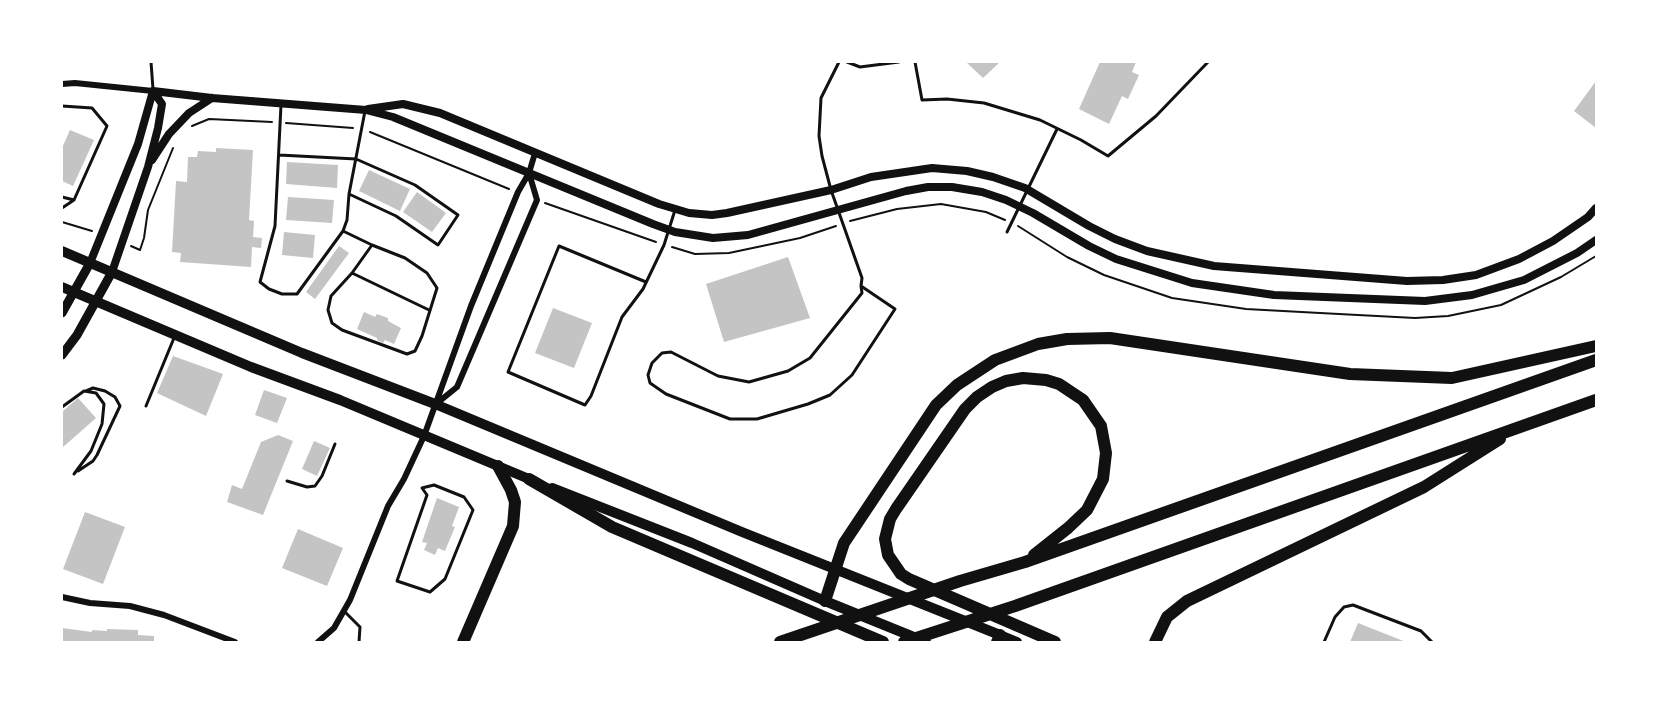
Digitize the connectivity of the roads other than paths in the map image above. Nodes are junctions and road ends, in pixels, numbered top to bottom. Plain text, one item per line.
1 (151, 62) edge
2 (839, 62) edge
3 (847, 62) edge
4 (899, 62) edge
5 (915, 62) edge
6 (1208, 62) edge
7 (62, 84) edge
8 (153, 91) junction
9 (212, 98) junction
10 (281, 103) junction
11 (62, 106) edge
12 (366, 110) junction
13 (1058, 129) junction
14 (535, 153) junction
15 (279, 155) junction
16 (356, 159) junction
17 (148, 167) junction
18 (529, 172) junction
19 (1027, 189) junction
20 (831, 190) junction
21 (349, 194) junction
22 (62, 197) edge
23 (74, 200) junction
24 (1019, 206) junction
25 (62, 208) edge
26 (1596, 208) edge
27 (676, 209) junction
28 (838, 209) junction
29 (668, 230) junction
30 (344, 231) junction
31 (1007, 232) dead end
32 (1596, 240) edge
33 (372, 245) junction
34 (62, 251) edge
35 (90, 263) junction
36 (112, 272) junction
37 (352, 273) junction
38 (646, 282) junction
39 (861, 286) junction
40 (62, 287) edge
41 (75, 292) junction
42 (96, 302) junction
43 (429, 310) junction
44 (62, 313) edge
45 (175, 335) junction
46 (1596, 346) edge
47 (62, 355) edge
48 (1596, 360) edge
49 (84, 391) junction
50 (1596, 400) edge
51 (435, 404) junction
52 (146, 406) dead end
53 (62, 407) edge
54 (1520, 427) junction
55 (424, 436) junction
56 (335, 444) dead end
57 (498, 466) junction
58 (529, 479) junction
59 (287, 481) dead end
60 (423, 488) joint
61 (1025, 562) junction
62 (836, 569) junction
63 (62, 597) edge
64 (825, 601) junction
65 (344, 611) junction
66 (999, 639) edge
67 (235, 642) edge
68 (318, 642) edge
69 (359, 642) edge
70 (463, 642) edge
71 (780, 642) edge
72 (883, 642) edge
73 (904, 642) edge
74 (926, 642) edge
75 (1017, 642) edge
76 (1055, 642) edge
77 (1155, 642) edge
78 (1324, 642) edge
79 (1432, 642) edge

1 - 8 lane
2 - 20 lane
3 - 4 lane
5 - 13 lane
6 - 13 lane
7 - 8 street
8 - 9 street
8 - 17 street
8 - 35 street
9 - 10 street
9 - 17 street
10 - 12 street
10 - 15 lane
11 - 23 lane
12 - 14 street
12 - 16 lane
12 - 18 street
13 - 19 lane
14 - 18 street
14 - 27 street
15 - 16 lane
15 - 30 lane
16 - 21 lane
16 - 21 lane
17 - 36 street
18 - 29 street
18 - 51 street
18 - 51 street
19 - 20 street
19 - 24 lane
19 - 26 street
20 - 27 street
20 - 28 lane
21 - 30 lane
22 - 23 lane
23 - 25 lane
24 - 28 street
24 - 31 lane
24 - 32 street
27 - 29 lane
28 - 29 street
28 - 39 lane
29 - 38 lane
30 - 33 lane
33 - 37 lane
33 - 43 lane
34 - 35 main road
35 - 36 main road
35 - 41 main road
36 - 42 main road
36 - 51 main road
37 - 43 lane
37 - 43 lane
38 - 38 lane
39 - 39 lane
40 - 41 main road
41 - 42 main road
41 - 44 main road
42 - 45 main road
42 - 47 main road
45 - 52 lane
45 - 55 main road
46 - 62 highway
48 - 61 highway
49 - 49 lane
49 - 53 lane
50 - 54 highway
51 - 55 street
51 - 62 main road
54 - 73 highway
54 - 77 highway
55 - 57 main road
55 - 65 street
56 - 59 lane
57 - 58 main road
57 - 70 highway
58 - 64 main road
58 - 72 highway
60 - 60 lane
61 - 71 highway
61 - 76 highway
62 - 64 highway
62 - 66 main road
63 - 67 street
64 - 74 main road
65 - 68 street
65 - 69 lane
66 - 75 main road
78 - 79 lane

